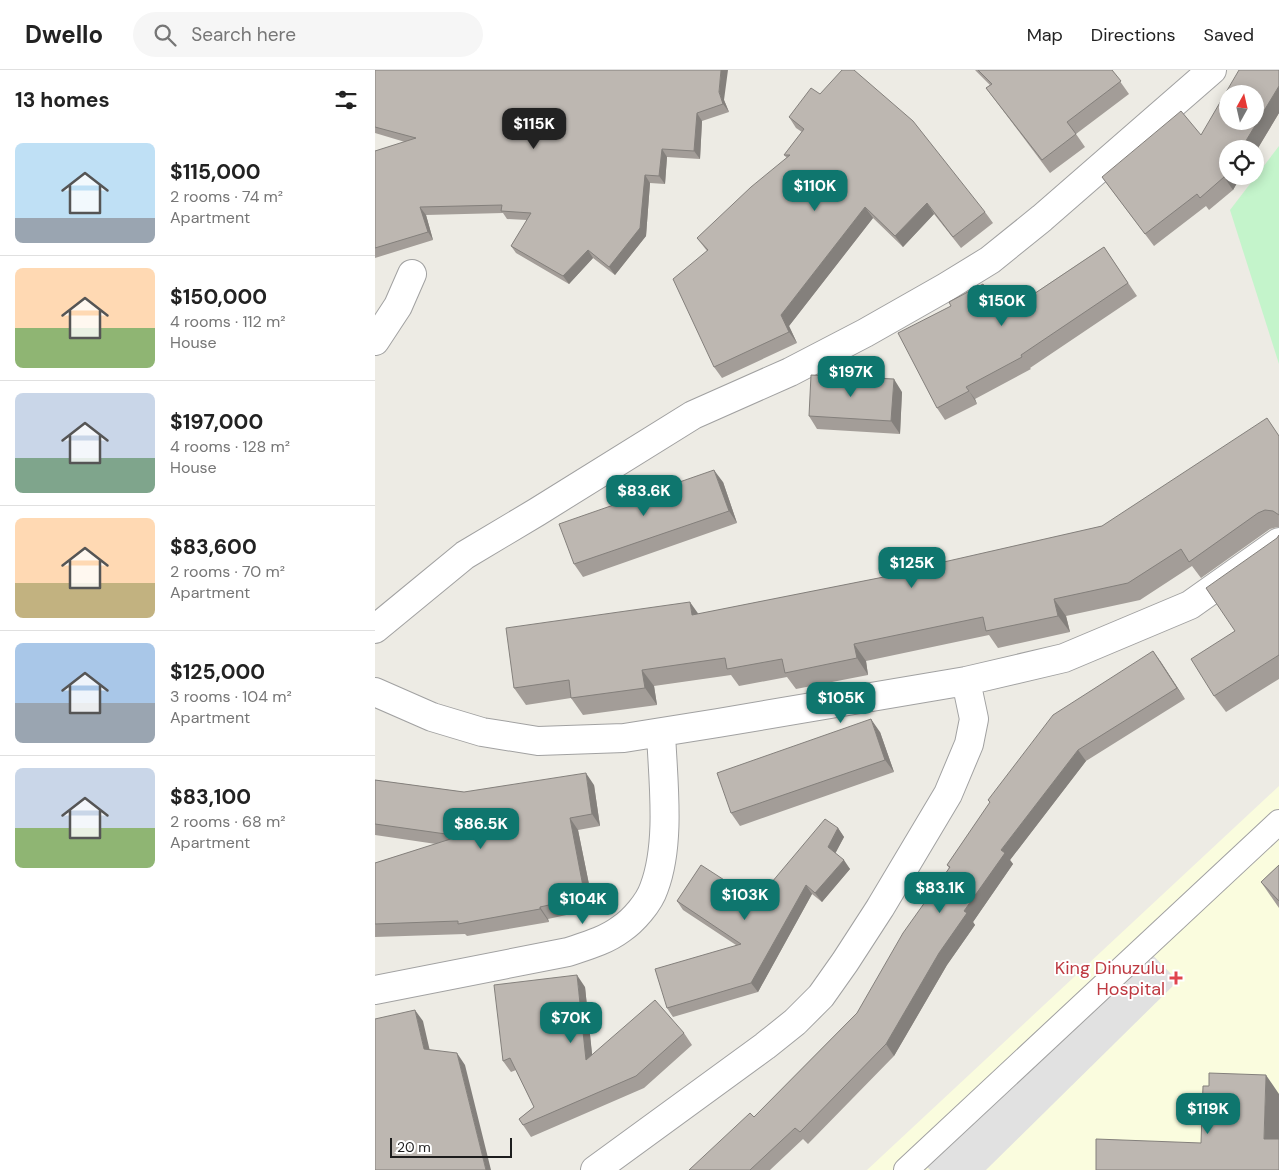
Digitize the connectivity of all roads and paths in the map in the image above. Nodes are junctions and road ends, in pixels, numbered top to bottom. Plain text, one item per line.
1 (1212, 70) edge
2 (412, 274) dead end
3 (375, 341) edge
4 (1279, 542) edge
5 (375, 629) edge
6 (966, 681) junction
7 (375, 692) edge
8 (661, 732) junction
9 (1279, 822) edge
10 (375, 990) edge
11 (908, 1169) edge
12 (595, 1170) edge

1 - 5 street
2 - 3 street
4 - 6 street
6 - 8 street
6 - 12 street
7 - 8 street
8 - 10 street
9 - 11 lane

